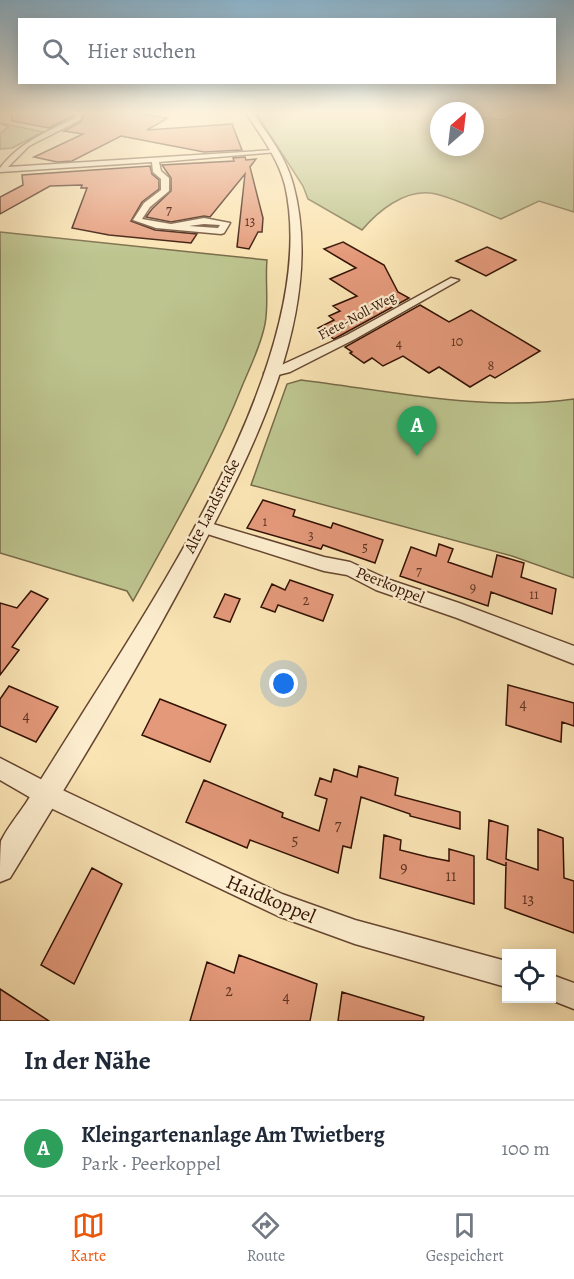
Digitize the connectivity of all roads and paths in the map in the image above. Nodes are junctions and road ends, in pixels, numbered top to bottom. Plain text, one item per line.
1 (155, 160) edge
2 (145, 161) edge
3 (280, 161) edge
4 (2, 170) edge
5 (174, 226) junction
6 (454, 280) dead end
7 (270, 373) junction
8 (203, 527) junction
9 (574, 655) edge
10 (0, 768) edge
11 (46, 794) junction
12 (0, 868) edge
13 (502, 973) edge
14 (556, 989) edge
15 (574, 996) edge

1 - 5 street
2 - 4 street
3 - 7 street, Alte Landstraße
5 - 5 street
6 - 7 street, Fiete-Noll-Weg
7 - 8 street, Alte Landstraße
8 - 9 street, Peerkoppel
8 - 11 street, Alte Landstraße
10 - 11 street, Haidkoppel
11 - 12 street, Alte Landstraße
11 - 13 street, Haidkoppel
14 - 15 street

